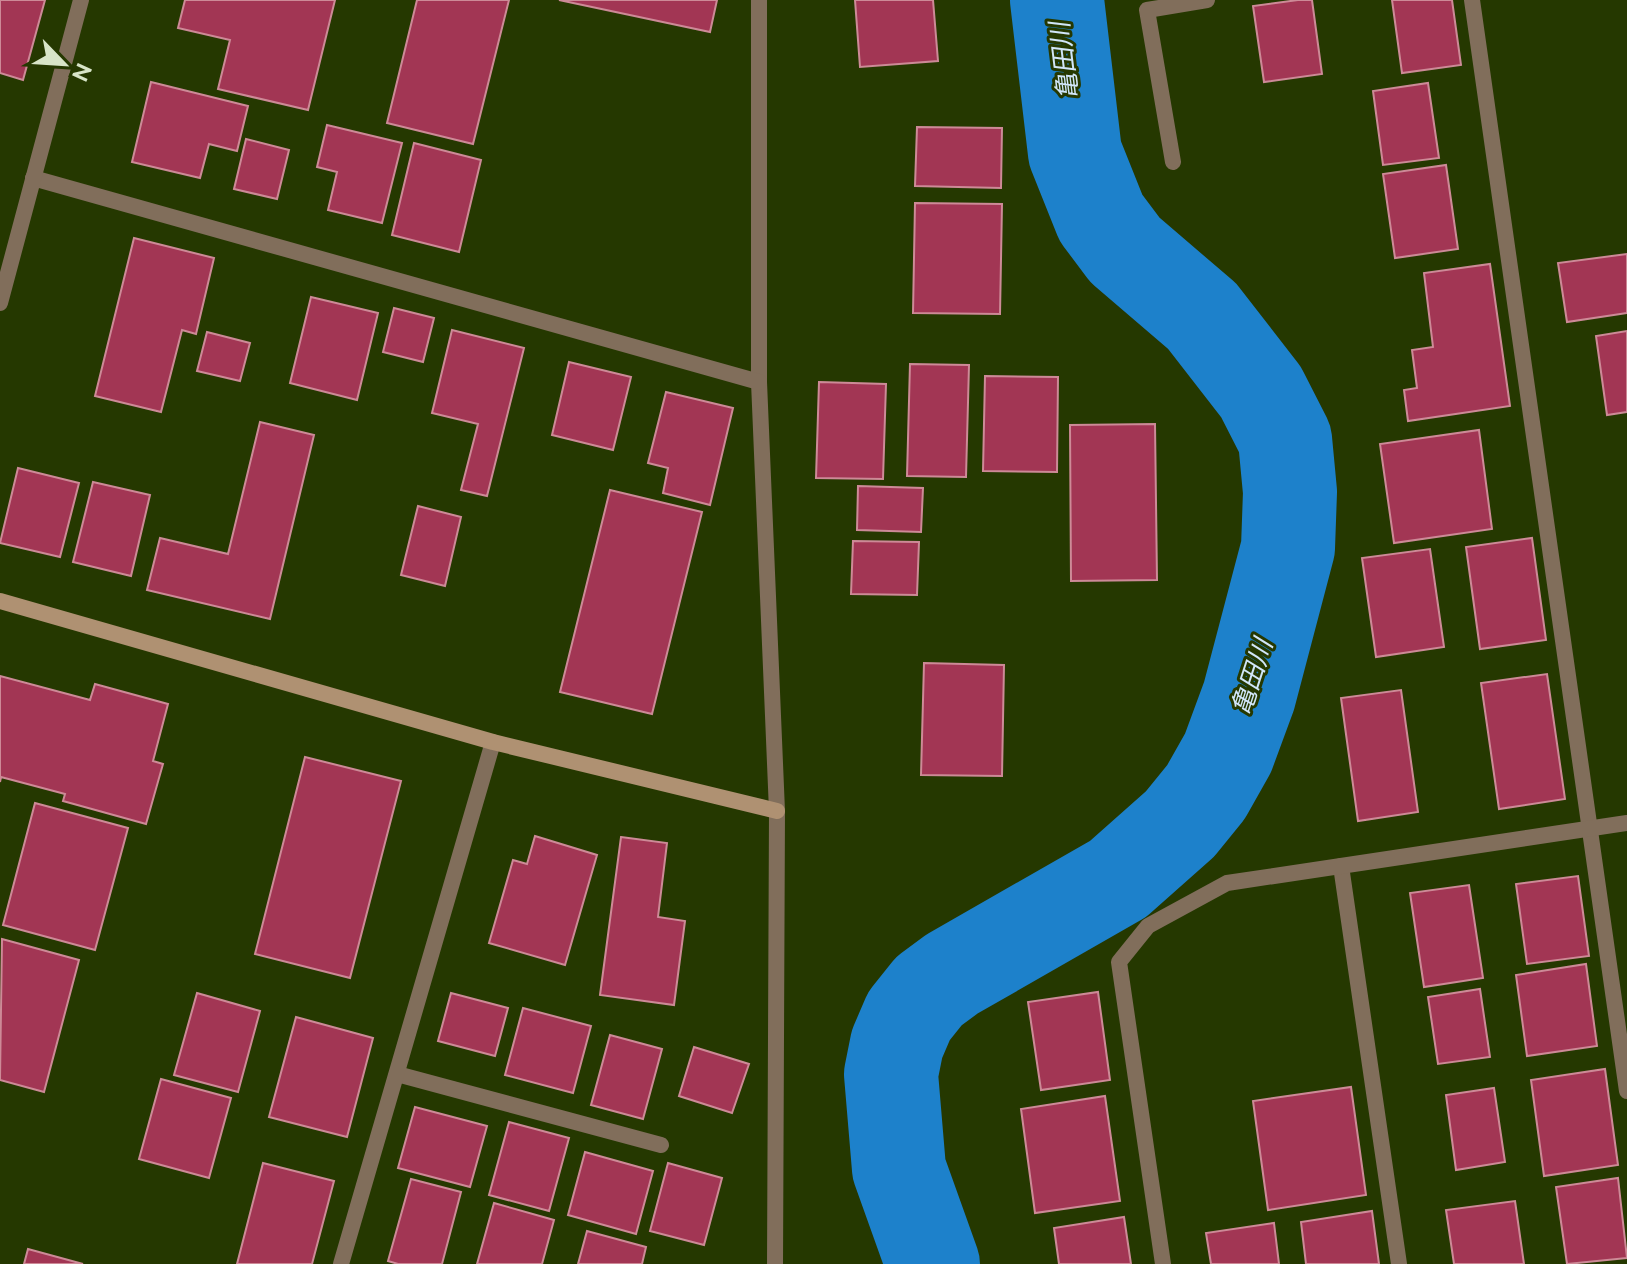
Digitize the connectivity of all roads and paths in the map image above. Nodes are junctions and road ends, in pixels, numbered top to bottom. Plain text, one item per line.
1 (81, 0) edge
2 (759, 0) edge
3 (1207, 0) edge
4 (1472, 0) edge
5 (1173, 162) dead end
6 (33, 178) junction
7 (0, 303) edge
8 (759, 382) junction
9 (0, 601) edge
10 (493, 742) junction
11 (777, 811) junction
12 (1627, 823) edge
13 (1588, 830) junction
14 (1341, 866) junction
15 (397, 1074) junction
16 (1627, 1091) edge
17 (661, 1145) dead end
18 (341, 1264) edge
19 (775, 1264) edge
20 (1163, 1264) edge
21 (1399, 1264) edge

1 - 6 street
2 - 8 street
3 - 5 street
4 - 13 street
6 - 7 street
6 - 8 street
8 - 11 street
9 - 10 street
10 - 11 street
10 - 15 street
11 - 19 street
12 - 13 street
13 - 14 street
13 - 16 street
14 - 20 street
14 - 21 street
15 - 17 street
15 - 18 street

